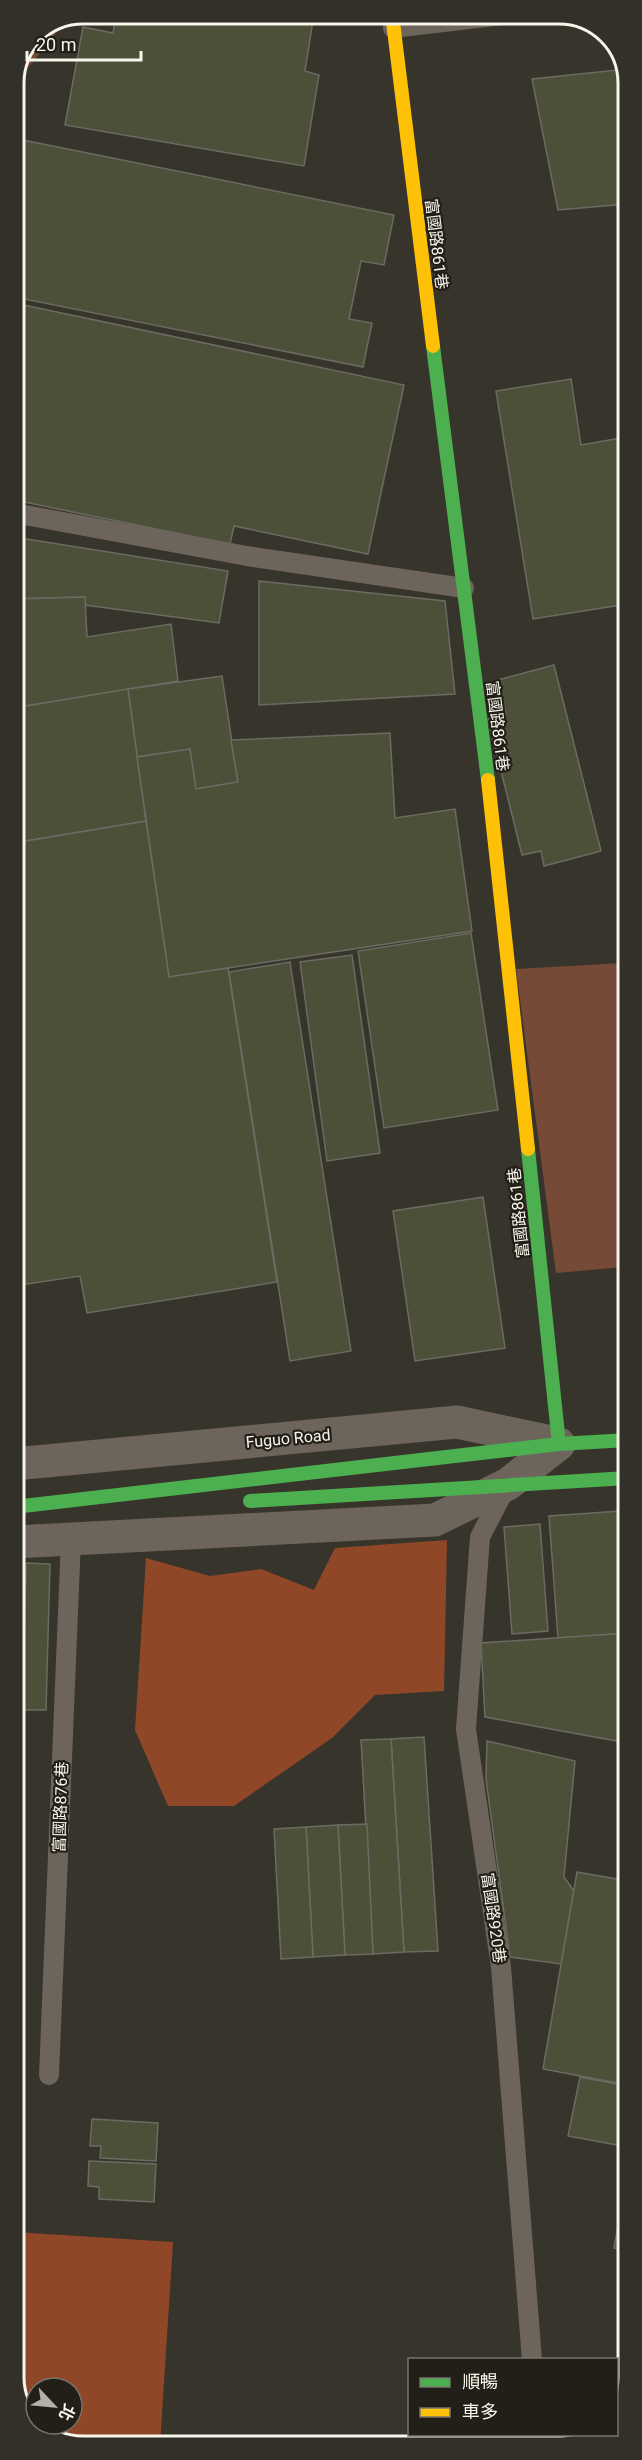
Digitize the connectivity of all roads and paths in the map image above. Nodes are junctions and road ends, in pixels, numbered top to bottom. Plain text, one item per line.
1 (393, 24) edge
2 (24, 515) edge
3 (464, 588) junction
4 (618, 1441) edge
5 (559, 1444) junction
6 (24, 1463) edge
7 (618, 1478) edge
8 (508, 1484) junction
9 (238, 1502) dead end
10 (24, 1506) edge
11 (108, 1510) dead end
12 (24, 1516) edge
13 (71, 1539) junction
14 (24, 1541) edge
15 (49, 2075) dead end
16 (532, 2358) edge

1 - 3 street, 富國路861巷
2 - 3 lane
3 - 5 street, 富國路861巷
4 - 5 street, Fuguo Road
5 - 6 street, Fuguo Road
5 - 8 street
5 - 10 street, Fuguo Road
7 - 8 street
8 - 9 street
8 - 13 street
8 - 16 lane, 富國路920巷
11 - 12 street
13 - 14 street
13 - 15 lane, 富國路876巷

